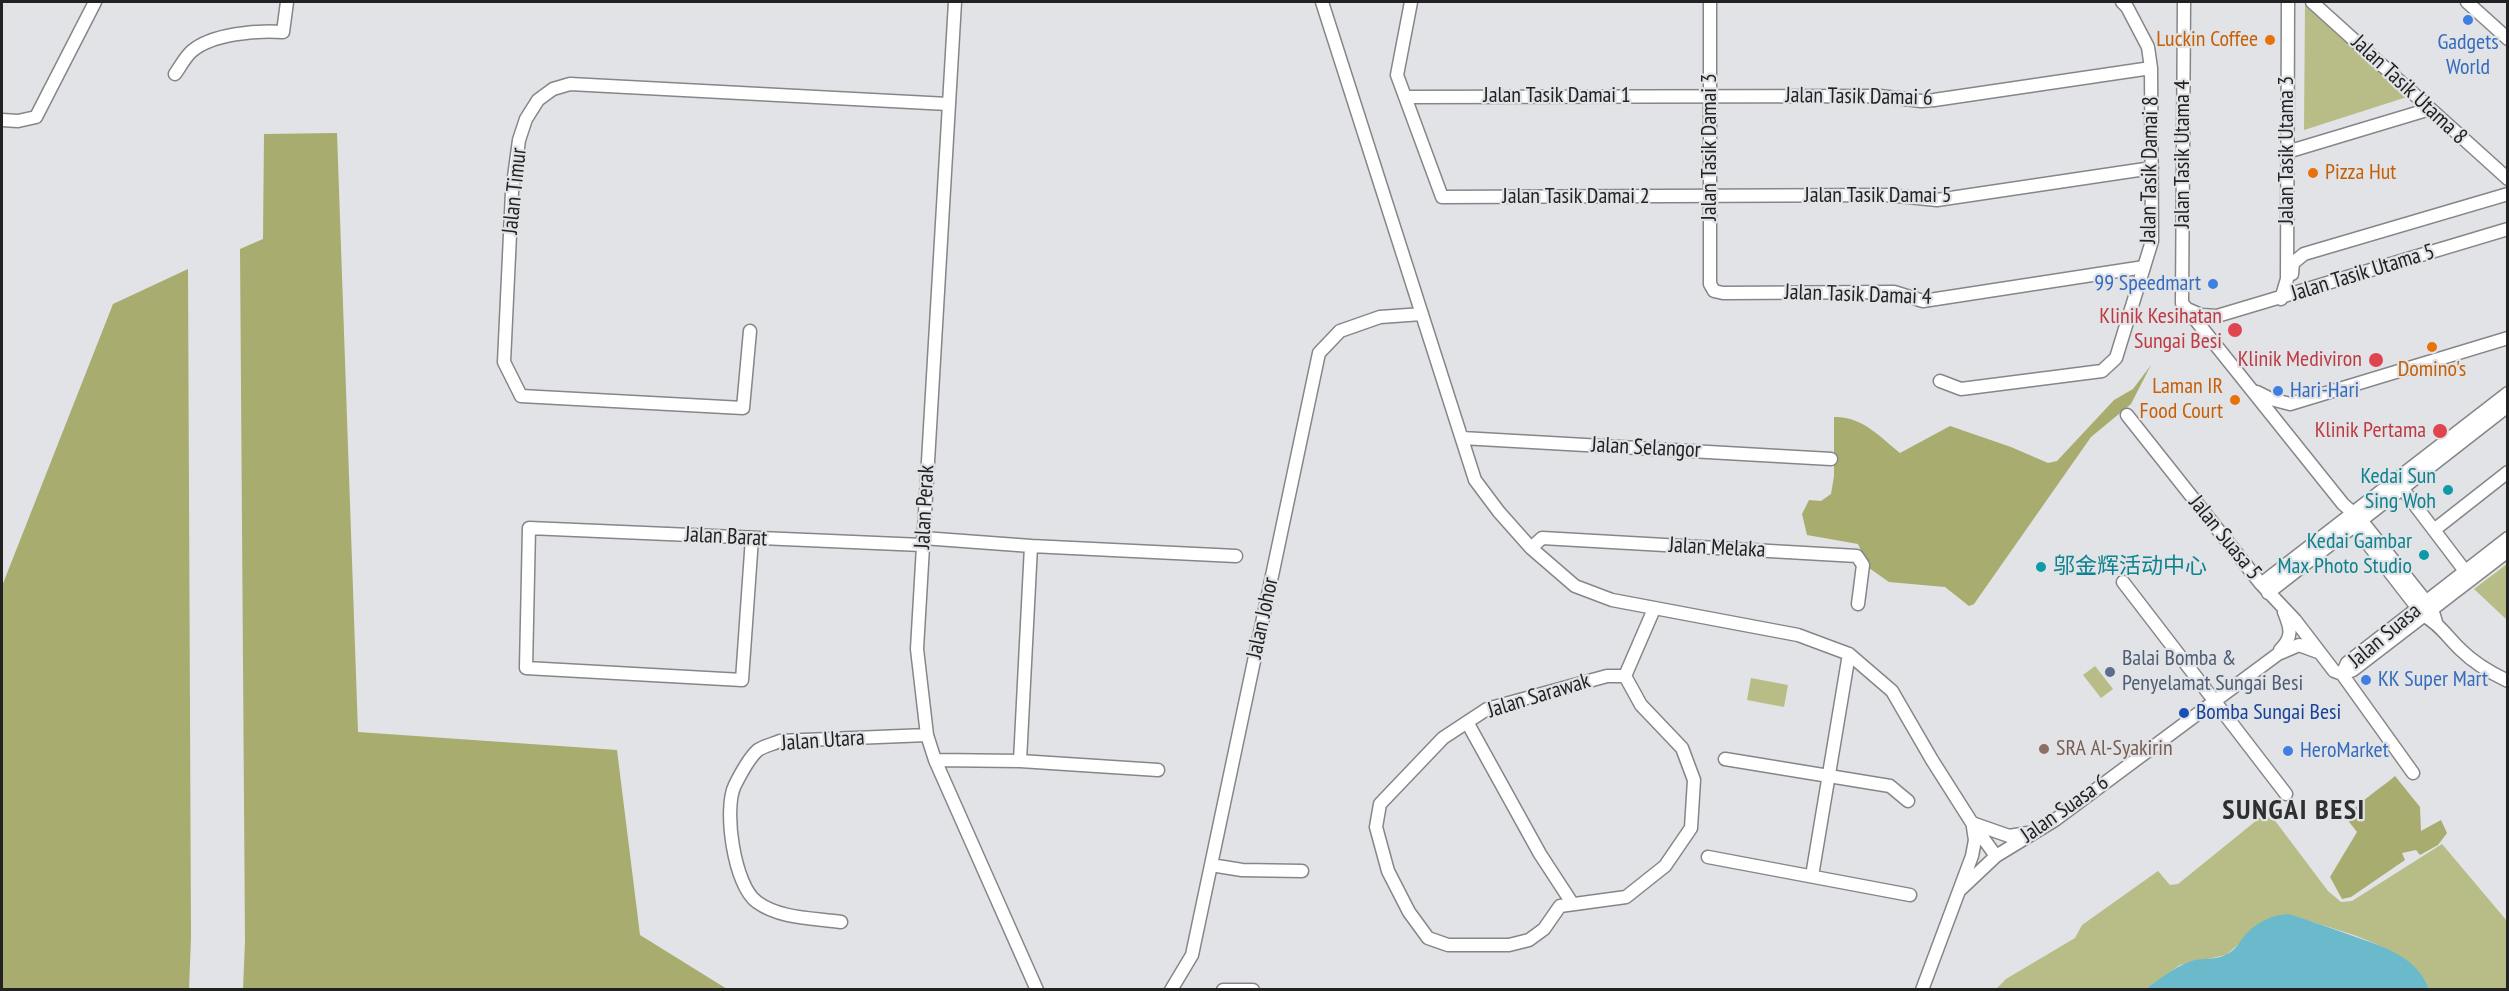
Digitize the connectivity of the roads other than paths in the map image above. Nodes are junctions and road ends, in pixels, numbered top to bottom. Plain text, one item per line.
1 (95, 2) edge
2 (287, 2) edge
3 (955, 2) edge
4 (1322, 2) edge
5 (1411, 2) edge
6 (1710, 2) edge
7 (2122, 2) edge
8 (2184, 2) edge
9 (2288, 2) edge
10 (2312, 2) edge
11 (2468, 2) edge
12 (2508, 39) edge
13 (2151, 68) junction
14 (175, 74) dead end
15 (1710, 96) junction
16 (1405, 97) junction
17 (948, 104) junction
18 (2430, 109) junction
19 (2, 120) edge
20 (2287, 152) junction
21 (2152, 168) junction
22 (2508, 179) edge
23 (2508, 194) edge
24 (1710, 196) junction
25 (2508, 229) edge
26 (2287, 236) junction
27 (2304, 254) junction
28 (2145, 267) junction
29 (2308, 290) junction
30 (1714, 291) joint
31 (2281, 299) junction
32 (2185, 307) junction
33 (1422, 314) junction
34 (2217, 316) junction
35 (750, 331) dead end
36 (2210, 336) junction
37 (2508, 338) edge
38 (1940, 381) dead end
39 (2253, 390) junction
40 (2508, 393) edge
41 (2290, 404) junction
42 (2508, 406) edge
43 (2127, 415) dead end
44 (2284, 429) junction
45 (1462, 438) junction
46 (1831, 459) dead end
47 (2508, 472) edge
48 (2402, 488) junction
49 (2355, 520) junction
50 (2434, 530) junction
51 (752, 538) junction
52 (2508, 538) edge
53 (923, 542) junction
54 (1030, 546) junction
55 (1531, 548) junction
56 (2508, 551) edge
57 (1236, 556) dead end
58 (2465, 571) junction
59 (2123, 582) dead end
60 (2265, 588) junction
61 (1858, 604) dead end
62 (2425, 608) junction
63 (1654, 609) junction
64 (2283, 610) junction
65 (2319, 652) junction
66 (1849, 654) junction
67 (2278, 654) junction
68 (2342, 674) junction
69 (1625, 676) junction
70 (2508, 681) edge
71 (2213, 702) junction
72 (1467, 722) junction
73 (927, 735) junction
74 (1725, 759) dead end
75 (935, 760) junction
76 (1020, 761) junction
77 (1158, 770) dead end
78 (2413, 773) dead end
79 (1828, 777) junction
80 (2286, 794) dead end
81 (1908, 801) dead end
82 (1972, 823) junction
83 (2034, 833) junction
84 (1996, 856) junction
85 (1708, 857) dead end
86 (1211, 865) junction
87 (1302, 872) dead end
88 (1812, 876) junction
89 (1960, 890) junction
90 (1910, 895) dead end
91 (1572, 903) junction
92 (841, 922) dead end
93 (1037, 990) edge
94 (1171, 990) edge
95 (1222, 990) edge
96 (1253, 990) edge
97 (1922, 990) edge

1 - 19 street
2 - 14 street
3 - 17 street, Jalan Perak
4 - 33 street
5 - 16 street
6 - 15 street, Jalan Tasik Damai 3
7 - 13 street, Jalan Tasik Damai 8
8 - 32 street, Jalan Tasik Utama 4
9 - 20 street, Jalan Tasik Utama 3
10 - 18 street, Jalan Tasik Utama 8
11 - 12 street
13 - 15 street, Jalan Tasik Damai 6
13 - 21 street, Jalan Tasik Damai 8
15 - 16 street, Jalan Tasik Damai 1
15 - 24 street, Jalan Tasik Damai 3
16 - 24 street, Jalan Tasik Damai 2
17 - 35 street, Jalan Timur
17 - 53 street, Jalan Perak
18 - 20 street
18 - 22 street, Jalan Tasik Utama 8
20 - 26 street, Jalan Tasik Utama 3
21 - 24 street, Jalan Tasik Damai 5
21 - 28 street, Jalan Tasik Damai 8
23 - 27 street
24 - 30 street, Jalan Tasik Damai 3
25 - 29 street, Jalan Tasik Utama 5
26 - 27 street
26 - 31 street, Jalan Tasik Utama 3
27 - 29 street
28 - 30 street, Jalan Tasik Damai 4
28 - 38 street, Jalan Tasik Damai 8
29 - 31 street, Jalan Tasik Utama 5
31 - 34 street, Jalan Tasik Utama 5
32 - 34 street, Jalan Tasik Utama 5
32 - 36 street
33 - 45 street
33 - 86 street, Jalan Johor
34 - 36 street
36 - 39 street
37 - 41 street
39 - 41 street
39 - 44 street
40 - 49 street
41 - 44 street
42 - 48 street
43 - 60 street, Jalan Suasa 5
44 - 49 street
45 - 46 street, Jalan Selangor
45 - 55 street
47 - 50 street
48 - 49 street
48 - 50 street
49 - 60 street
49 - 62 street
50 - 58 street
51 - 51 street, Jalan Barat
51 - 53 street, Jalan Barat
52 - 58 street, Jalan Suasa
53 - 54 street, Jalan Barat
53 - 73 street, Jalan Perak
54 - 57 street, Jalan Barat
54 - 76 street
55 - 61 street, Jalan Melaka
55 - 63 street
56 - 62 street, Jalan Suasa
58 - 62 street, Jalan Suasa
59 - 71 street
60 - 64 street, Jalan Suasa 5
62 - 68 street, Jalan Suasa
62 - 70 street
63 - 66 street
63 - 69 street
64 - 65 street, Jalan Suasa 5
64 - 67 street, Jalan Suasa 6
65 - 67 street, Jalan Suasa 6
65 - 68 street, Jalan Suasa 5
66 - 79 street
66 - 82 street
67 - 71 street, Jalan Suasa 6
68 - 78 street, Jalan Suasa 5
69 - 72 street, Jalan Sarawak
69 - 91 street
71 - 80 street
71 - 83 street, Jalan Suasa 6
72 - 91 street
72 - 91 street, Jalan Sarawak
73 - 75 street, Jalan Perak
73 - 92 street, Jalan Utara
74 - 79 street
75 - 76 street
75 - 93 street, Jalan Perak
76 - 77 street
79 - 81 street
79 - 88 street
82 - 83 street
82 - 84 street
82 - 89 street
83 - 84 street, Jalan Suasa 6
84 - 89 street, Jalan Suasa 6
85 - 88 street
86 - 87 street
86 - 94 street, Jalan Johor
88 - 90 street
89 - 97 street
95 - 96 street

